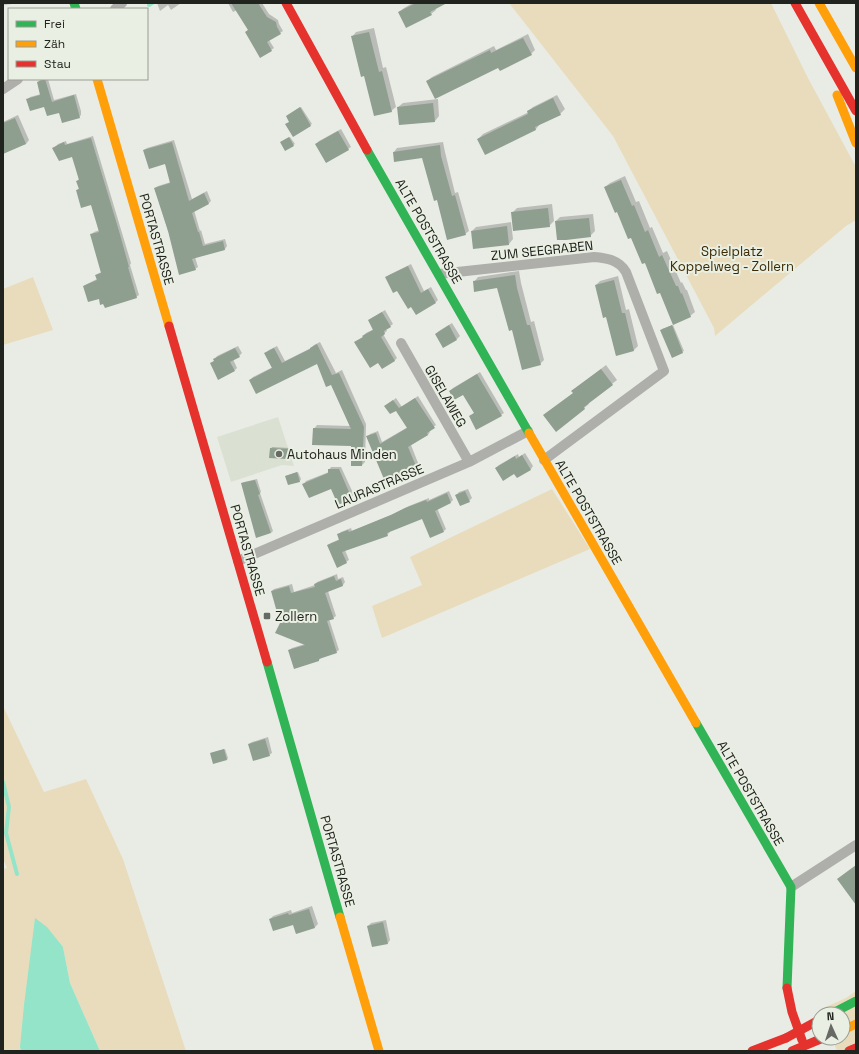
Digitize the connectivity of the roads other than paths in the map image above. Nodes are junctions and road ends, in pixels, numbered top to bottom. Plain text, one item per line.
1 (286, 3) edge
2 (795, 3) edge
3 (819, 3) edge
4 (815, 39) junction
5 (856, 68) edge
6 (16, 80) edge
7 (97, 80) edge
8 (3, 89) edge
9 (856, 110) edge
10 (856, 143) edge
11 (438, 274) junction
12 (401, 343) dead end
13 (528, 431) junction
14 (544, 460) junction
15 (469, 462) junction
16 (238, 561) junction
17 (856, 845) edge
18 (791, 887) junction
19 (856, 1000) edge
20 (845, 1006) edge
21 (811, 1024) edge
22 (811, 1027) edge
23 (786, 1038) junction
24 (811, 1043) edge
25 (856, 1048) edge
26 (379, 1051) edge
27 (752, 1051) edge
28 (791, 1051) edge
29 (806, 1051) edge
30 (849, 1051) edge

1 - 11 main road, ALTE POSTSTRASSE
2 - 4 main road
3 - 5 main road
4 - 9 main road
4 - 10 main road
6 - 8 street
7 - 16 main road, PORTASTRASSE
11 - 13 main road, ALTE POSTSTRASSE
11 - 14 street, ZUM SEEGRABEN
12 - 15 street, GISELAWEG
13 - 14 main road, ALTE POSTSTRASSE
13 - 15 street, LAURASTRASSE
14 - 18 main road, ALTE POSTSTRASSE
15 - 16 street, LAURASTRASSE
16 - 26 main road, PORTASTRASSE
17 - 18 street
18 - 29 main road
19 - 20 main road
21 - 23 main road, bridge
22 - 23 main road, bridge
23 - 27 main road
24 - 28 main road, bridge
25 - 30 main road

